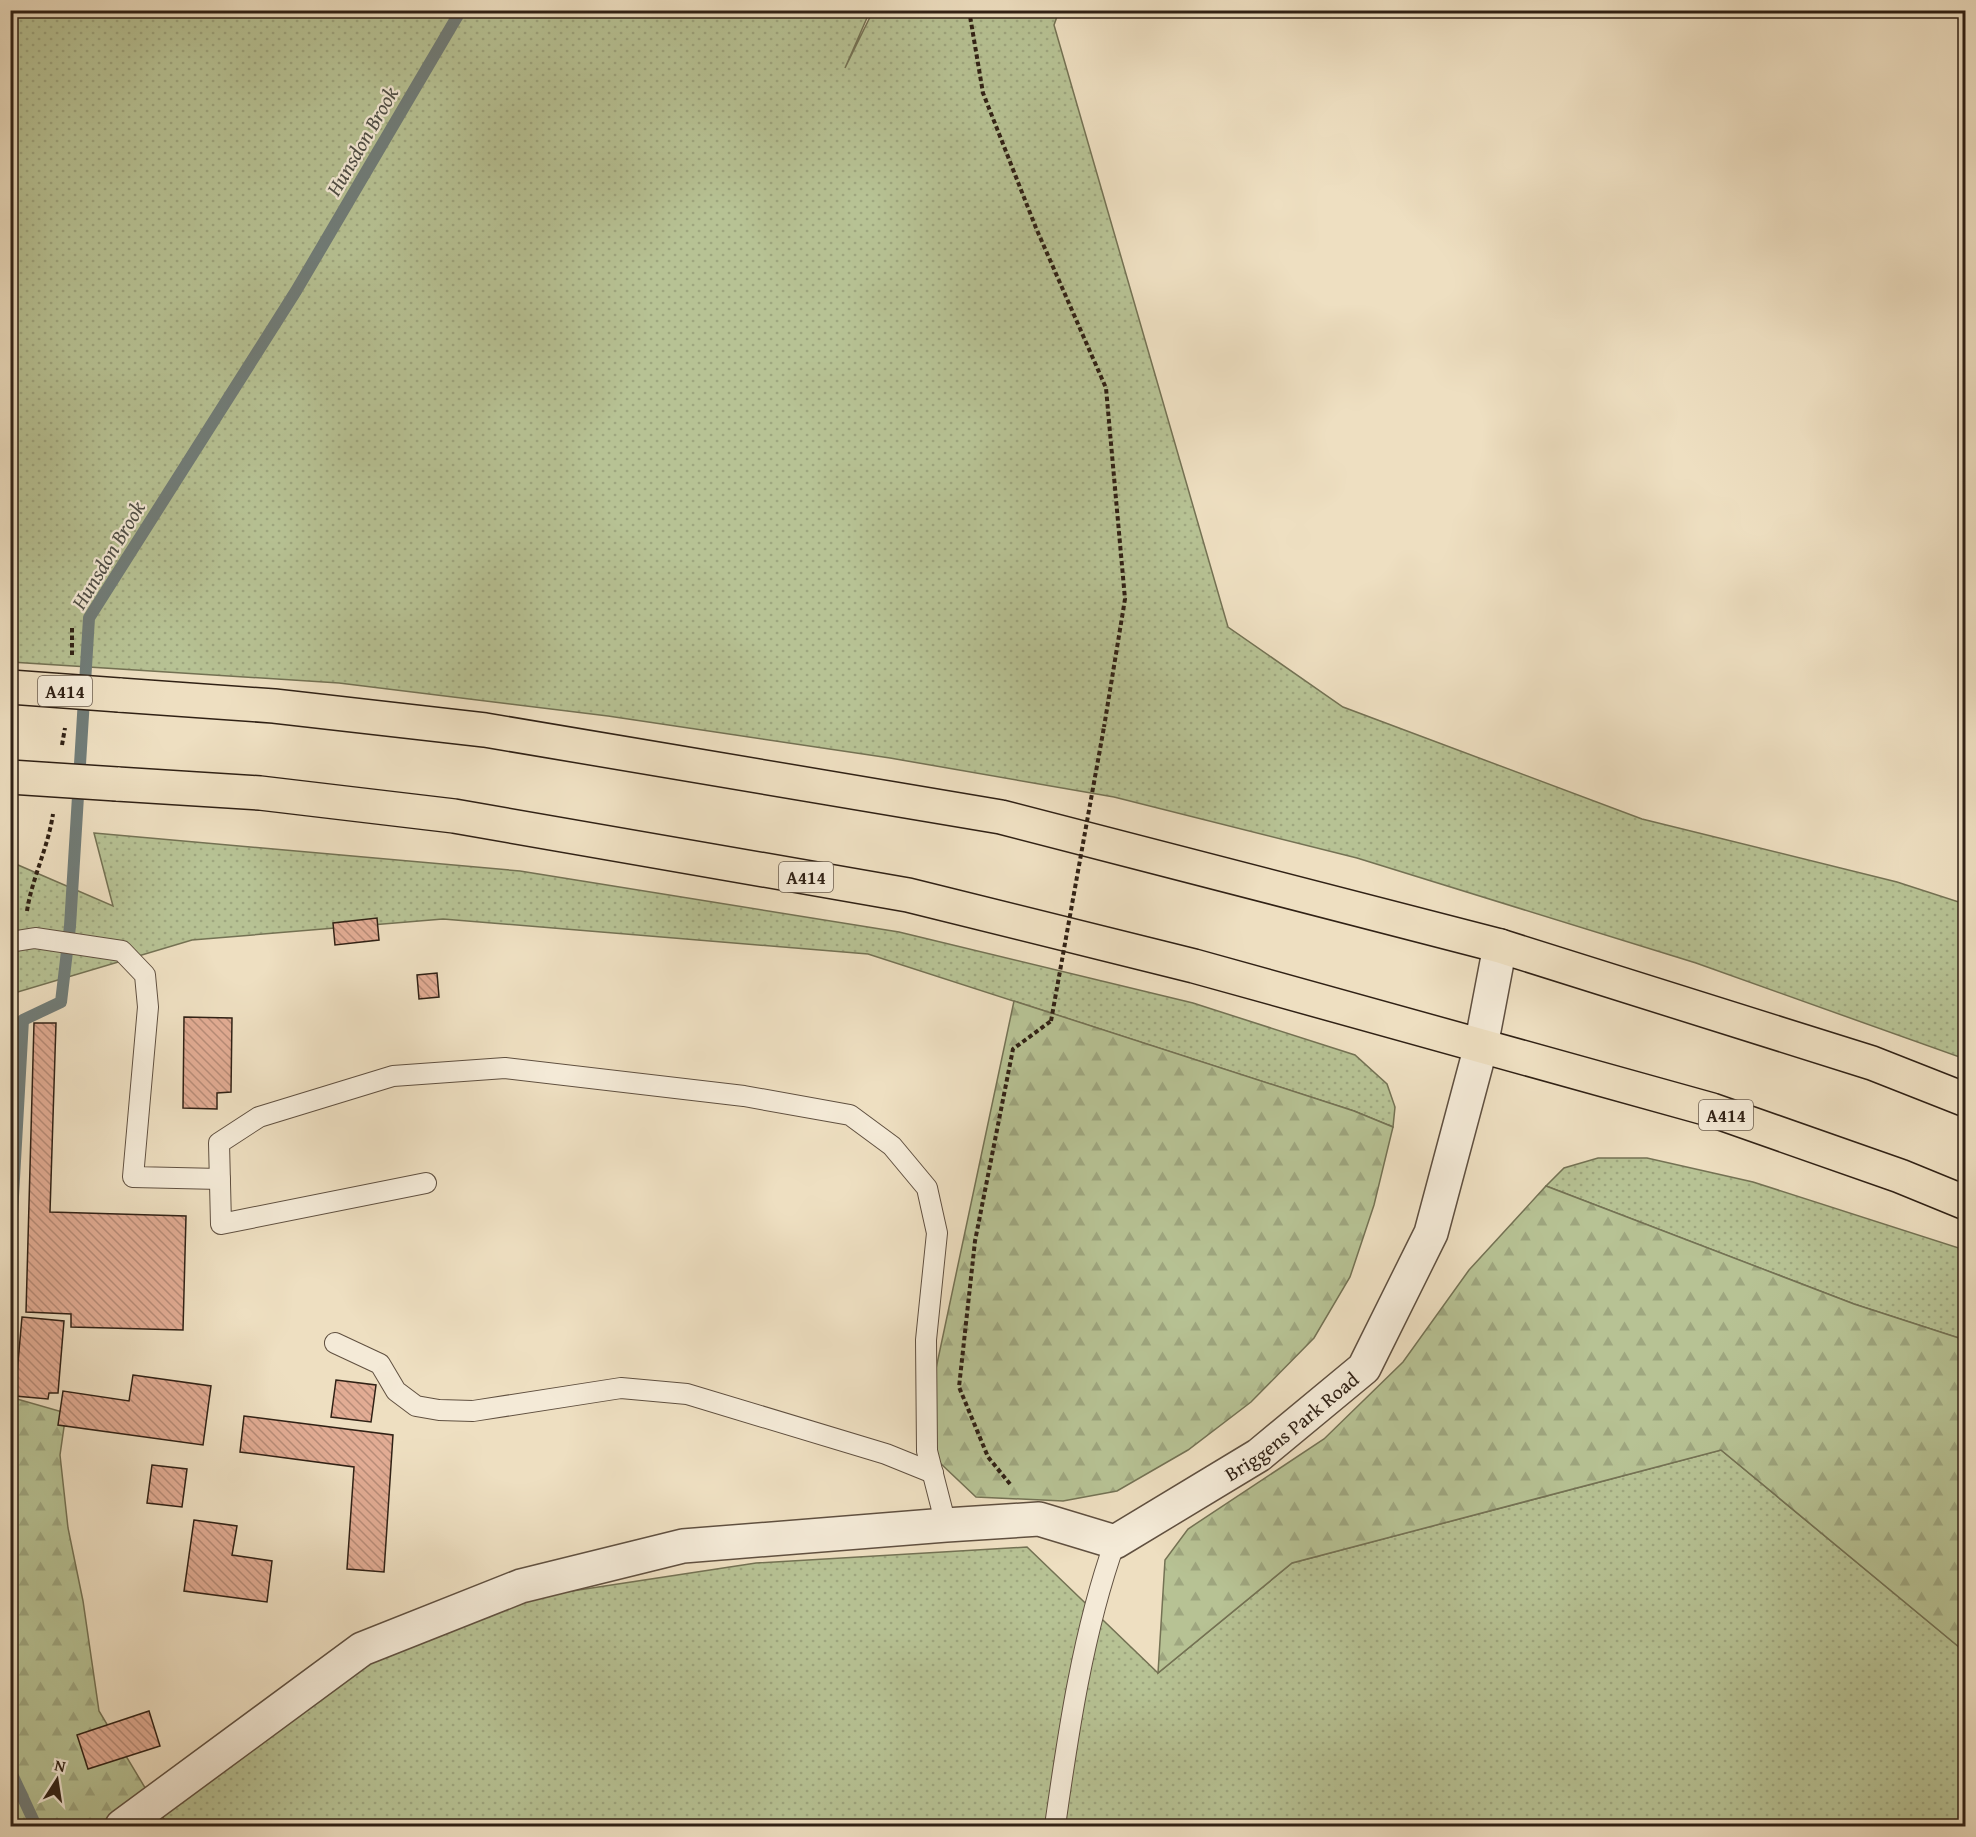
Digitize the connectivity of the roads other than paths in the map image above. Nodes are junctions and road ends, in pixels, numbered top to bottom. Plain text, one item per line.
1 (10, 687) edge
2 (10, 777) edge
3 (10, 942) edge
4 (1500, 946) junction
5 (1481, 1046) junction
6 (1965, 1100) edge
7 (220, 1179) junction
8 (426, 1183) dead end
9 (1965, 1203) edge
10 (334, 1343) dead end
11 (933, 1473) junction
12 (946, 1526) junction
13 (1115, 1542) junction
14 (122, 1827) edge
15 (1055, 1827) edge

1 - 4 highway, A414, bridge
2 - 5 highway, A414, bridge
3 - 7 lane
4 - 5 street, Briggens Park Road
4 - 6 highway, A414
5 - 9 highway, A414
5 - 13 street, Briggens Park Road
7 - 8 lane
7 - 11 lane
10 - 11 lane
11 - 12 lane
12 - 13 street
12 - 14 street
13 - 15 lane

